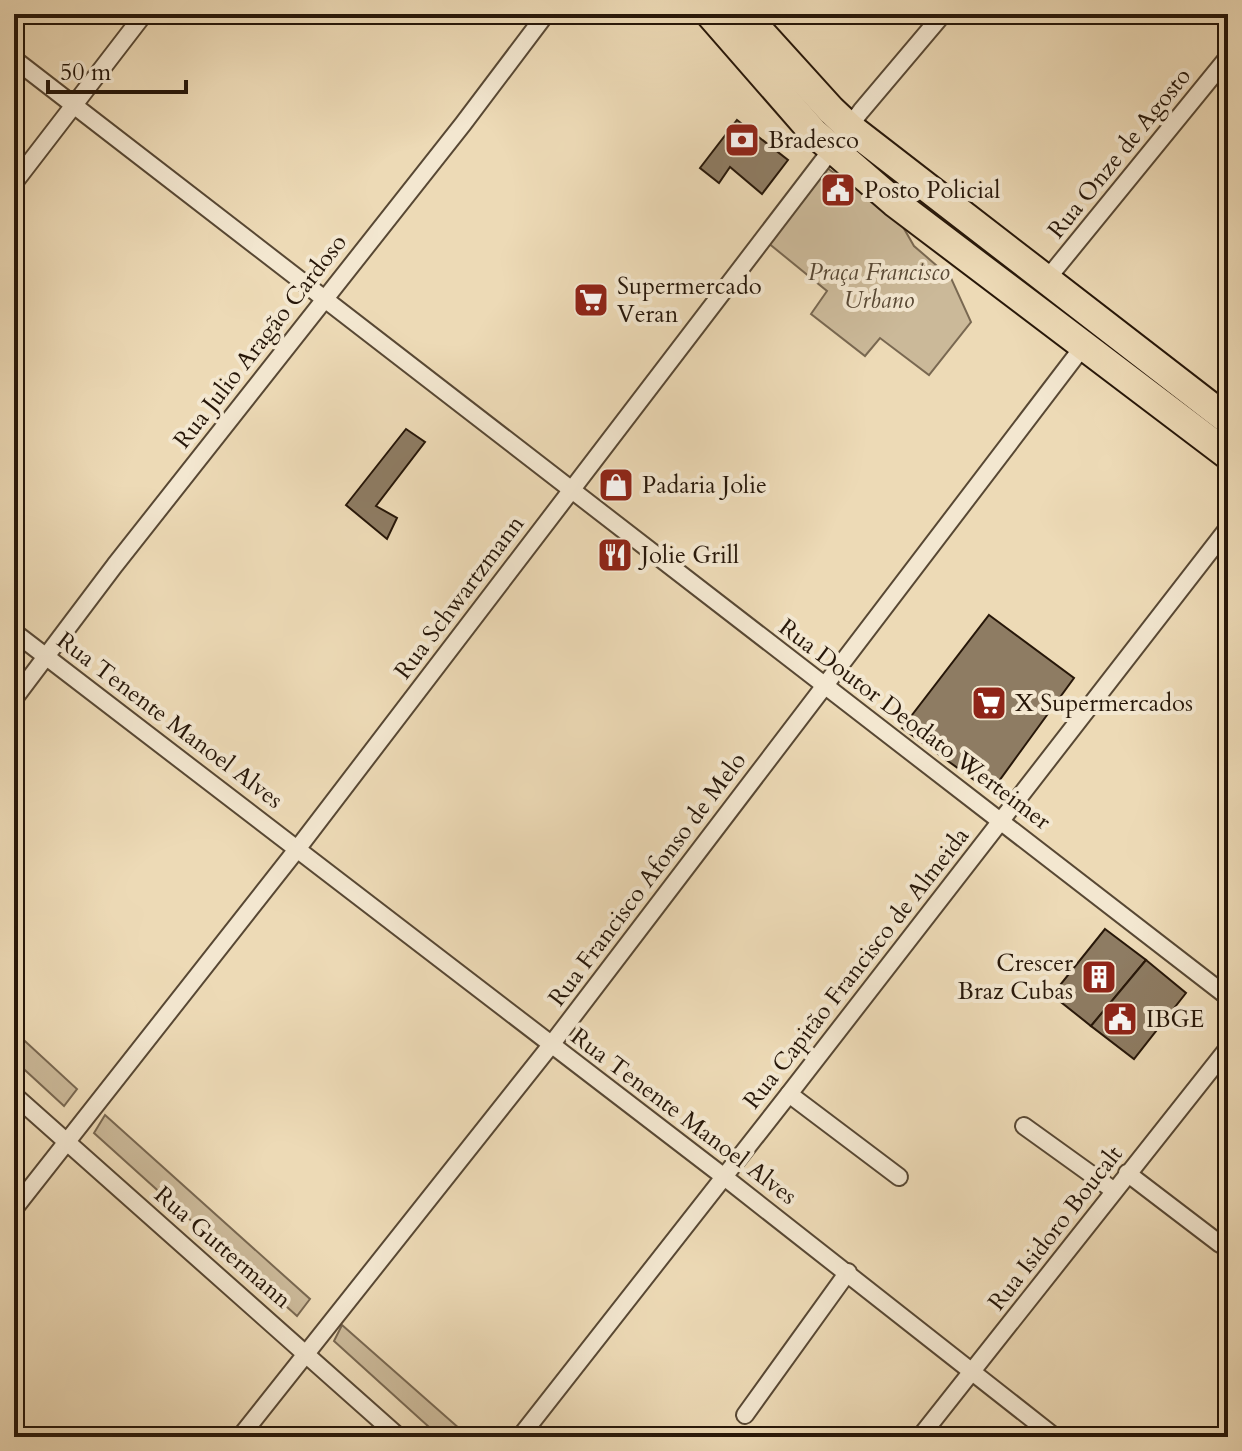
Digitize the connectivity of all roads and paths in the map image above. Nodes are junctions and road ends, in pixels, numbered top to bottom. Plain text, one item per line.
1 (144, 14) edge
2 (546, 14) edge
3 (710, 14) edge
4 (744, 14) edge
5 (943, 14) edge
6 (1228, 57) edge
7 (14, 59) edge
8 (73, 106) junction
9 (849, 127) junction
10 (832, 149) junction
11 (14, 183) edge
12 (1047, 279) junction
13 (324, 299) junction
14 (1085, 344) junction
15 (1228, 420) edge
16 (1228, 455) edge
17 (571, 491) junction
18 (1228, 528) edge
19 (14, 632) edge
20 (47, 657) junction
21 (824, 685) junction
22 (14, 699) edge
23 (1001, 820) junction
24 (298, 848) junction
25 (1228, 997) edge
26 (551, 1045) junction
27 (1228, 1048) edge
28 (789, 1094) junction
29 (14, 1095) edge
30 (1024, 1126) dead end
31 (66, 1142) junction
32 (1127, 1173) junction
33 (723, 1176) junction
34 (899, 1177) dead end
35 (1113, 1190) junction
36 (14, 1209) edge
37 (1220, 1244) dead end
38 (848, 1272) junction
39 (306, 1353) junction
40 (972, 1371) junction
41 (745, 1415) dead end
42 (240, 1437) edge
43 (399, 1437) edge
44 (520, 1437) edge
45 (920, 1437) edge
46 (1055, 1437) edge

1 - 8 street
2 - 13 street, Rua Julio Aragão Cardoso
3 - 10 highway
4 - 9 highway
5 - 9 street, Rua Schwartzmann
6 - 12 street, Rua Onze de Agosto
7 - 8 street, Rua Doutor Deodato Werteimer
8 - 11 street
8 - 13 street, Rua Doutor Deodato Werteimer
9 - 10 street, Rua Schwartzmann
9 - 12 highway
10 - 14 highway
10 - 17 street, Rua Schwartzmann
12 - 15 highway
13 - 17 street, Rua Doutor Deodato Werteimer
13 - 20 street, Rua Julio Aragão Cardoso
14 - 16 highway
14 - 21 street, Rua Francisco Afonso de Melo
17 - 21 street, Rua Doutor Deodato Werteimer
17 - 24 street, Rua Schwartzmann
18 - 23 street, Rua Capitão Francisco de Almeida
19 - 20 street, Rua Tenente Manoel Alves
20 - 22 street, Rua Julio Aragão Cardoso
20 - 24 street, Rua Tenente Manoel Alves
21 - 23 street, Rua Doutor Deodato Werteimer
21 - 26 street, Rua Francisco Afonso de Melo
23 - 25 street, Rua Doutor Deodato Werteimer
23 - 28 street, Rua Capitão Francisco de Almeida
24 - 26 street, Rua Tenente Manoel Alves
24 - 31 street, Rua Schwartzmann
26 - 33 street, Rua Tenente Manoel Alves
26 - 39 street, Rua Francisco Afonso de Melo
27 - 32 street, Rua Isidoro Boucalt
28 - 33 street, Rua Capitão Francisco de Almeida
28 - 34 street
29 - 31 street, Rua Guttermann
30 - 35 street
31 - 36 street, Rua Schwartzmann
31 - 39 street, Rua Guttermann
32 - 35 street, Rua Isidoro Boucalt
32 - 37 street
33 - 38 street, Rua Tenente Manoel Alves
33 - 44 street, Rua Capitão Francisco de Almeida
35 - 40 street, Rua Isidoro Boucalt
38 - 40 street, Rua Tenente Manoel Alves
38 - 41 street
39 - 42 street, Rua Francisco Afonso de Melo
39 - 43 street, Rua Guttermann
40 - 45 street, Rua Isidoro Boucalt
40 - 46 street, Rua Tenente Manoel Alves

